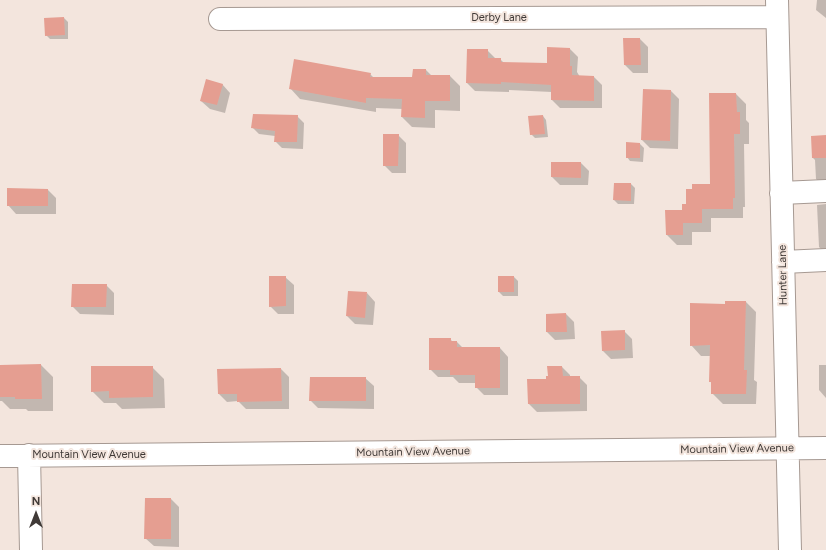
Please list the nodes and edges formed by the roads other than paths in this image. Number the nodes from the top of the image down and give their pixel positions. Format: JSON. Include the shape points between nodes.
{"nodes":[{"id":1,"x":777,"y":8,"type":"edge"},
{"id":2,"x":220,"y":19,"type":"dead end"},
{"id":3,"x":826,"y":191,"type":"edge"},
{"id":4,"x":782,"y":193,"type":"junction"},
{"id":5,"x":826,"y":260,"type":"edge"},
{"id":6,"x":783,"y":262,"type":"junction"},
{"id":7,"x":826,"y":448,"type":"edge"},
{"id":8,"x":788,"y":449,"type":"junction"},
{"id":9,"x":0,"y":456,"type":"edge"},
{"id":10,"x":29,"y":456,"type":"junction"},
{"id":11,"x":30,"y":550,"type":"edge"},
{"id":12,"x":790,"y":550,"type":"edge"}],
"edges":[{"from":1,"to":2,"type":"street","name":"Derby Lane"},
{"from":1,"to":4,"type":"street","name":"Hunter Lane"},
{"from":3,"to":4,"type":"street"},
{"from":4,"to":6,"type":"street","name":"Hunter Lane"},
{"from":5,"to":6,"type":"street"},
{"from":6,"to":8,"type":"street","name":"Hunter Lane"},
{"from":7,"to":8,"type":"street","name":"Mountain View Avenue"},
{"from":8,"to":10,"type":"street","name":"Mountain View Avenue"},
{"from":8,"to":12,"type":"street","name":"Hunter Lane"},
{"from":9,"to":10,"type":"street","name":"Mountain View Avenue"},
{"from":10,"to":11,"type":"street"}]}
